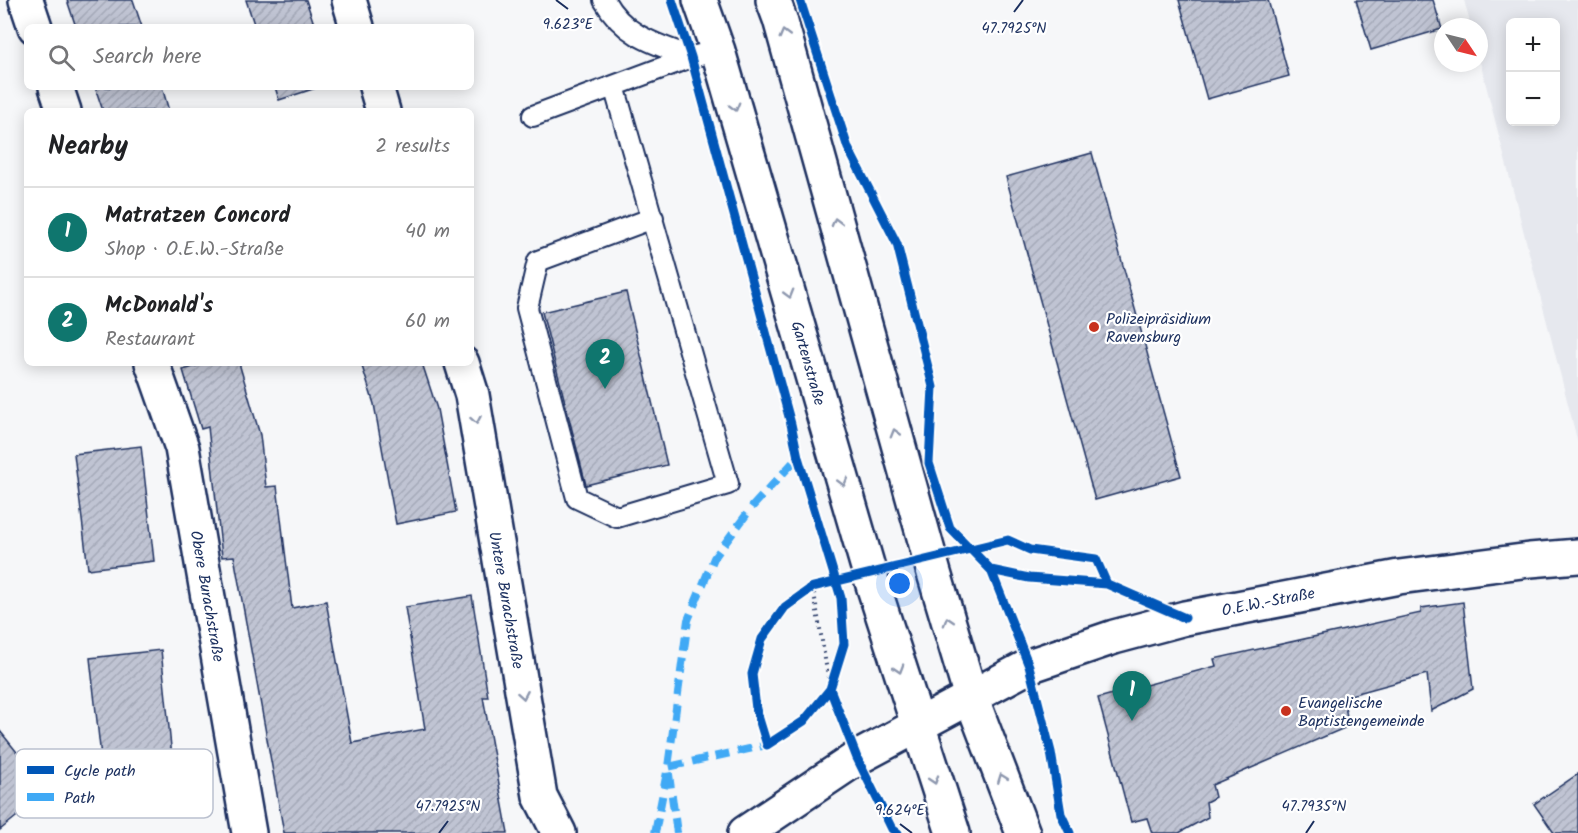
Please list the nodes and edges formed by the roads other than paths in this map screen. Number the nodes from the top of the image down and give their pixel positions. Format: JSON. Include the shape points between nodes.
{"nodes":[{"id":1,"x":26,"y":0,"type":"edge"},
{"id":2,"x":349,"y":0,"type":"edge"},
{"id":3,"x":604,"y":0,"type":"edge"},
{"id":4,"x":700,"y":0,"type":"edge"},
{"id":5,"x":773,"y":0,"type":"edge"},
{"id":6,"x":34,"y":24,"type":"edge"},
{"id":7,"x":356,"y":24,"type":"edge"},
{"id":8,"x":705,"y":54,"type":"junction"},
{"id":9,"x":614,"y":86,"type":"junction"},
{"id":10,"x":57,"y":90,"type":"edge"},
{"id":11,"x":377,"y":90,"type":"edge"},
{"id":12,"x":63,"y":108,"type":"edge"},
{"id":13,"x":382,"y":108,"type":"edge"},
{"id":14,"x":533,"y":116,"type":"dead end"},
{"id":15,"x":653,"y":218,"type":"junction"},
{"id":16,"x":153,"y":366,"type":"edge"},
{"id":17,"x":463,"y":366,"type":"edge"},
{"id":18,"x":1578,"y":556,"type":"edge"},
{"id":19,"x":971,"y":697,"type":"junction"},
{"id":20,"x":917,"y":726,"type":"junction"},
{"id":21,"x":249,"y":833,"type":"edge"},
{"id":22,"x":559,"y":833,"type":"edge"},
{"id":23,"x":745,"y":833,"type":"edge"},
{"id":24,"x":952,"y":833,"type":"edge"},
{"id":25,"x":1023,"y":833,"type":"edge"}],
"edges":[{"from":1,"to":6,"type":"street"},
{"from":2,"to":7,"type":"street"},
{"from":3,"to":8,"type":"lane","via":[[614,16],[646,41]]},
{"from":4,"to":8,"type":"street","name":"Gartenstraße"},
{"from":19,"to":5,"type":"street","one_way":true},
{"from":8,"to":9,"type":"lane"},
{"from":8,"to":20,"type":"street","name":"Gartenstraße","one_way":true},
{"from":9,"to":14,"type":"lane"},
{"from":9,"to":15,"type":"lane"},
{"from":10,"to":12,"type":"street"},
{"from":11,"to":13,"type":"street"},
{"from":15,"to":15,"type":"lane","via":[[728,484],[617,517],[577,498],[527,308],[538,261]]},
{"from":16,"to":21,"type":"street","name":"Obere Burachstraße","via":[[182,448]]},
{"from":17,"to":22,"type":"street","name":"Untere Burachstraße","one_way":true,"via":[[472,394],[540,796]]},
{"from":18,"to":19,"type":"street","name":"O.E.W.-Straße","via":[[1399,577],[1185,618],[1029,666]]},
{"from":19,"to":20,"type":"street"},
{"from":25,"to":19,"type":"street","one_way":true},
{"from":20,"to":23,"type":"street","via":[[857,758]]},
{"from":20,"to":24,"type":"street","name":"Gartenstraße","one_way":true}]}
